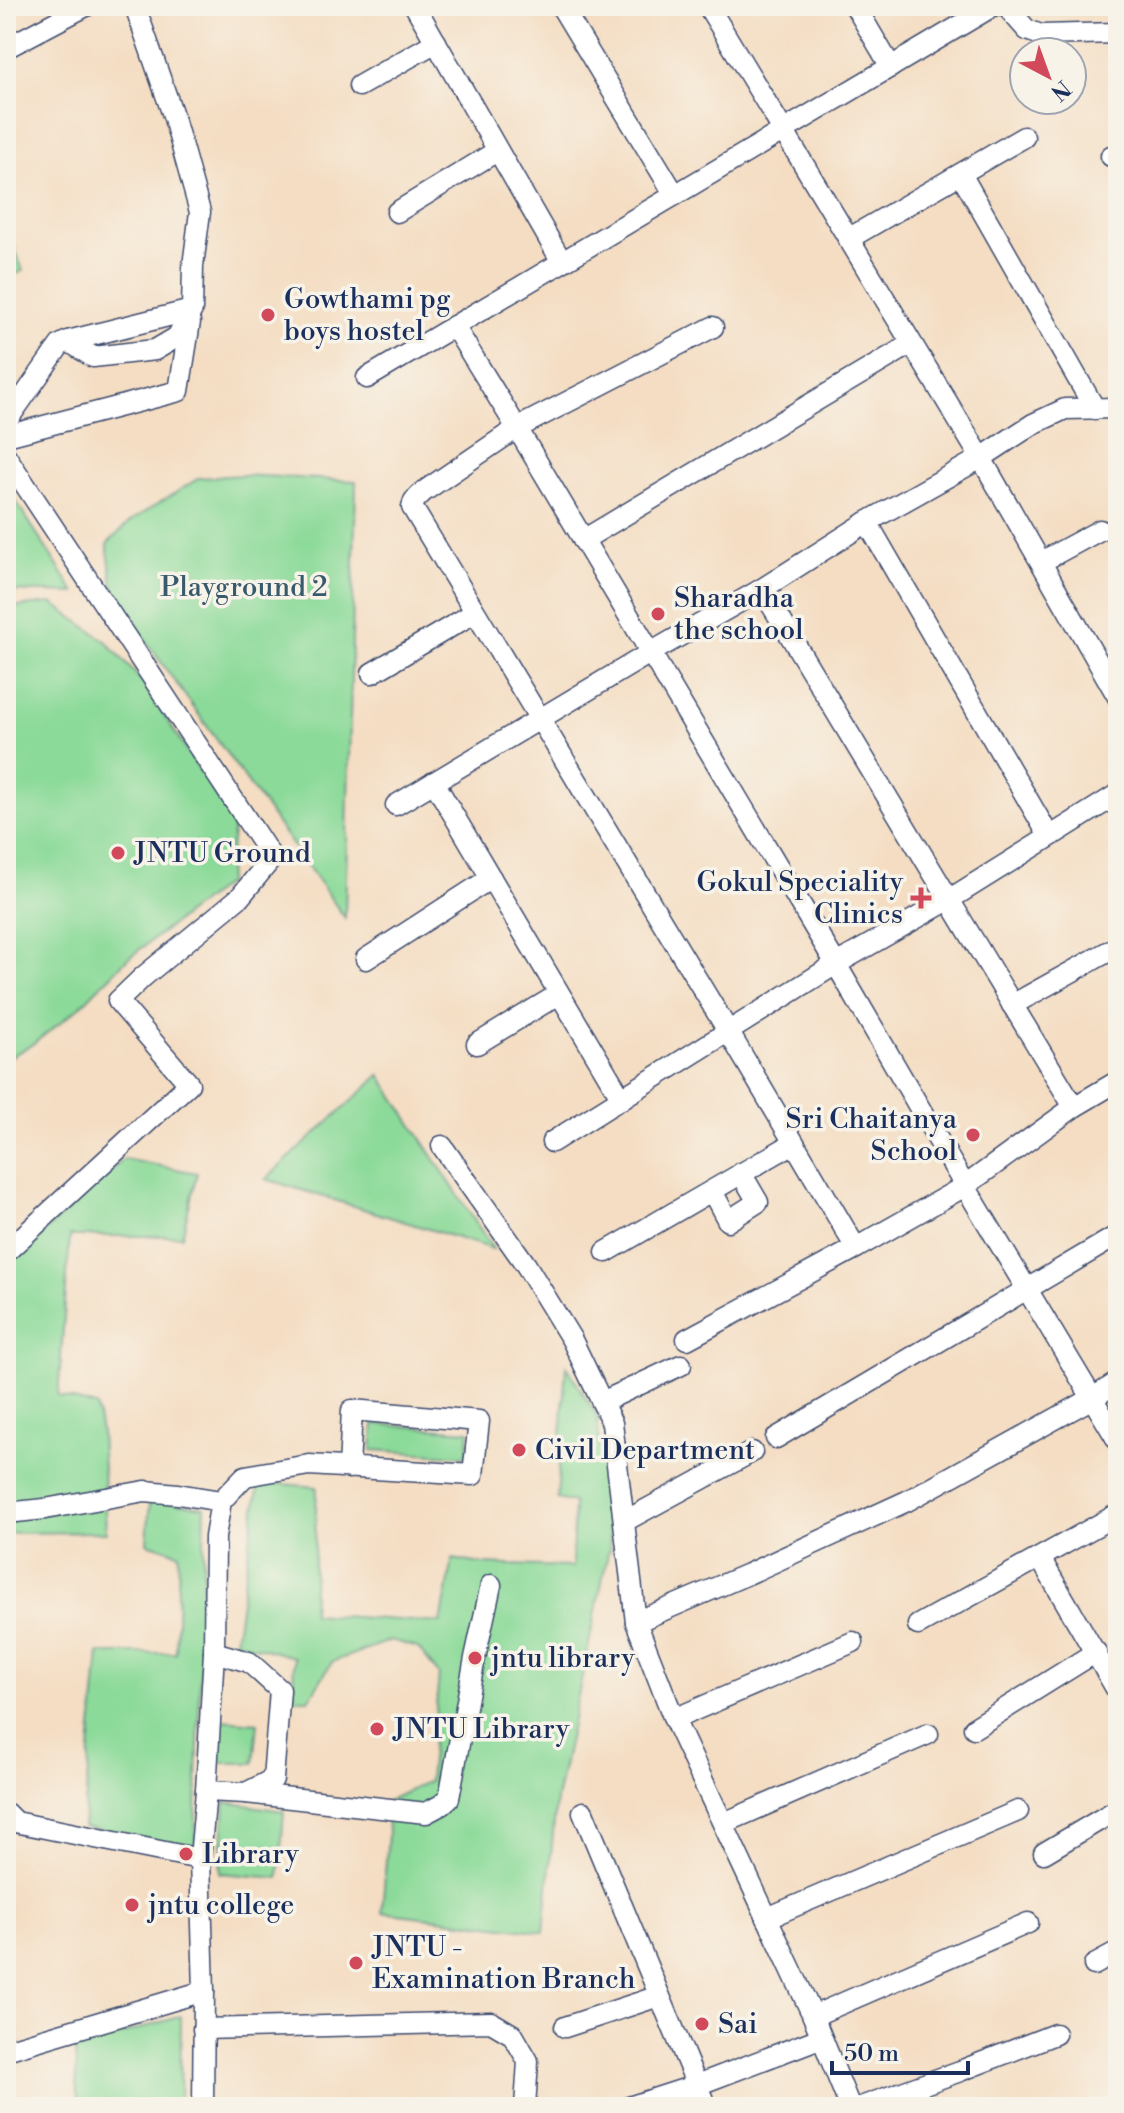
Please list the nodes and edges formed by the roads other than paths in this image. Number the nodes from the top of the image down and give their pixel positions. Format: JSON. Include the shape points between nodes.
{"nodes":[{"id":1,"x":86,"y":6,"type":"edge"},
{"id":2,"x":135,"y":6,"type":"edge"},
{"id":3,"x":415,"y":6,"type":"edge"},
{"id":4,"x":561,"y":6,"type":"edge"},
{"id":5,"x":708,"y":6,"type":"edge"},
{"id":6,"x":855,"y":6,"type":"edge"},
{"id":7,"x":993,"y":6,"type":"edge"},
{"id":8,"x":1006,"y":6,"type":"edge"},
{"id":9,"x":1118,"y":33,"type":"edge"},
{"id":10,"x":436,"y":42,"type":"junction"},
{"id":11,"x":6,"y":48,"type":"edge"},
{"id":12,"x":891,"y":67,"type":"junction"},
{"id":13,"x":359,"y":86,"type":"dead end"},
{"id":14,"x":783,"y":131,"type":"junction"},
{"id":15,"x":1024,"y":137,"type":"dead end"},
{"id":16,"x":497,"y":151,"type":"junction"},
{"id":17,"x":961,"y":174,"type":"junction"},
{"id":18,"x":675,"y":195,"type":"junction"},
{"id":19,"x":397,"y":212,"type":"dead end"},
{"id":20,"x":848,"y":239,"type":"junction"},
{"id":21,"x":562,"y":262,"type":"junction"},
{"id":22,"x":192,"y":310,"type":"junction"},
{"id":23,"x":454,"y":326,"type":"junction"},
{"id":24,"x":713,"y":327,"type":"dead end"},
{"id":25,"x":68,"y":341,"type":"junction"},
{"id":26,"x":911,"y":344,"type":"junction"},
{"id":27,"x":367,"y":378,"type":"dead end"},
{"id":28,"x":1118,"y":408,"type":"edge"},
{"id":29,"x":1095,"y":409,"type":"junction"},
{"id":30,"x":6,"y":422,"type":"edge"},
{"id":31,"x":517,"y":428,"type":"junction"},
{"id":32,"x":6,"y":436,"type":"edge"},
{"id":33,"x":6,"y":456,"type":"edge"},
{"id":34,"x":981,"y":458,"type":"junction"},
{"id":35,"x":867,"y":522,"type":"junction"},
{"id":36,"x":1100,"y":530,"type":"dead end"},
{"id":37,"x":583,"y":540,"type":"junction"},
{"id":38,"x":1041,"y":562,"type":"junction"},
{"id":39,"x":762,"y":589,"type":"junction"},
{"id":40,"x":474,"y":613,"type":"junction"},
{"id":41,"x":650,"y":653,"type":"junction"},
{"id":42,"x":1110,"y":665,"type":"edge"},
{"id":43,"x":372,"y":673,"type":"dead end"},
{"id":44,"x":1118,"y":697,"type":"edge"},
{"id":45,"x":539,"y":720,"type":"junction"},
{"id":46,"x":434,"y":782,"type":"junction"},
{"id":47,"x":1118,"y":794,"type":"edge"},
{"id":48,"x":396,"y":805,"type":"dead end"},
{"id":49,"x":1049,"y":836,"type":"junction"},
{"id":50,"x":491,"y":878,"type":"junction"},
{"id":51,"x":950,"y":899,"type":"junction"},
{"id":52,"x":1118,"y":946,"type":"edge"},
{"id":53,"x":366,"y":959,"type":"dead end"},
{"id":54,"x":836,"y":964,"type":"junction"},
{"id":55,"x":559,"y":994,"type":"junction"},
{"id":56,"x":1012,"y":1005,"type":"junction"},
{"id":57,"x":728,"y":1031,"type":"junction"},
{"id":58,"x":477,"y":1044,"type":"dead end"},
{"id":59,"x":1118,"y":1081,"type":"edge"},
{"id":60,"x":622,"y":1099,"type":"junction"},
{"id":61,"x":1074,"y":1107,"type":"junction"},
{"id":62,"x":552,"y":1142,"type":"dead end"},
{"id":63,"x":794,"y":1143,"type":"junction"},
{"id":64,"x":442,"y":1146,"type":"dead end"},
{"id":65,"x":741,"y":1173,"type":"junction"},
{"id":66,"x":965,"y":1186,"type":"junction"},
{"id":67,"x":712,"y":1191,"type":"junction"},
{"id":68,"x":1118,"y":1235,"type":"edge"},
{"id":69,"x":856,"y":1248,"type":"junction"},
{"id":70,"x":6,"y":1252,"type":"edge"},
{"id":71,"x":606,"y":1252,"type":"dead end"},
{"id":72,"x":1026,"y":1290,"type":"junction"},
{"id":73,"x":687,"y":1339,"type":"dead end"},
{"id":74,"x":681,"y":1365,"type":"dead end"},
{"id":75,"x":1118,"y":1382,"type":"edge"},
{"id":76,"x":1091,"y":1399,"type":"junction"},
{"id":77,"x":602,"y":1402,"type":"junction"},
{"id":78,"x":776,"y":1438,"type":"dead end"},
{"id":79,"x":1118,"y":1441,"type":"edge"},
{"id":80,"x":752,"y":1452,"type":"dead end"},
{"id":81,"x":349,"y":1468,"type":"junction"},
{"id":82,"x":221,"y":1501,"type":"junction"},
{"id":83,"x":6,"y":1513,"type":"edge"},
{"id":84,"x":1118,"y":1514,"type":"edge"},
{"id":85,"x":625,"y":1521,"type":"junction"},
{"id":86,"x":1040,"y":1558,"type":"junction"},
{"id":87,"x":491,"y":1585,"type":"dead end"},
{"id":88,"x":636,"y":1622,"type":"junction"},
{"id":89,"x":918,"y":1625,"type":"dead end"},
{"id":90,"x":853,"y":1642,"type":"dead end"},
{"id":91,"x":214,"y":1652,"type":"junction"},
{"id":92,"x":1096,"y":1652,"type":"junction"},
{"id":93,"x":1118,"y":1692,"type":"edge"},
{"id":94,"x":674,"y":1719,"type":"junction"},
{"id":95,"x":974,"y":1728,"type":"dead end"},
{"id":96,"x":928,"y":1734,"type":"dead end"},
{"id":97,"x":206,"y":1791,"type":"junction"},
{"id":98,"x":246,"y":1793,"type":"junction"},
{"id":99,"x":1118,"y":1809,"type":"edge"},
{"id":100,"x":1018,"y":1811,"type":"dead end"},
{"id":101,"x":583,"y":1812,"type":"dead end"},
{"id":102,"x":6,"y":1813,"type":"edge"},
{"id":103,"x":724,"y":1823,"type":"junction"},
{"id":104,"x":1044,"y":1853,"type":"dead end"},
{"id":105,"x":200,"y":1859,"type":"junction"},
{"id":106,"x":767,"y":1918,"type":"junction"},
{"id":107,"x":1028,"y":1923,"type":"dead end"},
{"id":108,"x":1118,"y":1952,"type":"edge"},
{"id":109,"x":1094,"y":1965,"type":"dead end"},
{"id":110,"x":204,"y":1991,"type":"junction"},
{"id":111,"x":659,"y":1996,"type":"junction"},
{"id":112,"x":813,"y":2016,"type":"junction"},
{"id":113,"x":565,"y":2027,"type":"dead end"},
{"id":114,"x":203,"y":2029,"type":"junction"},
{"id":115,"x":1055,"y":2034,"type":"dead end"},
{"id":116,"x":820,"y":2038,"type":"junction"},
{"id":117,"x":6,"y":2050,"type":"edge"},
{"id":118,"x":697,"y":2085,"type":"junction"},
{"id":119,"x":203,"y":2107,"type":"edge"},
{"id":120,"x":525,"y":2107,"type":"edge"},
{"id":121,"x":629,"y":2107,"type":"edge"},
{"id":122,"x":706,"y":2107,"type":"edge"},
{"id":123,"x":850,"y":2107,"type":"edge"},
{"id":124,"x":861,"y":2107,"type":"edge"}],
"edges":[{"from":1,"to":11,"type":"street"},
{"from":2,"to":22,"type":"street","via":[[200,212]]},
{"from":3,"to":10,"type":"street"},
{"from":4,"to":18,"type":"street"},
{"from":5,"to":14,"type":"street"},
{"from":6,"to":12,"type":"street"},
{"from":7,"to":12,"type":"street"},
{"from":8,"to":9,"type":"street","via":[[1027,30],[1041,35]]},
{"from":10,"to":13,"type":"street"},
{"from":10,"to":16,"type":"street"},
{"from":12,"to":14,"type":"street"},
{"from":14,"to":18,"type":"street"},
{"from":14,"to":20,"type":"street"},
{"from":15,"to":17,"type":"street"},
{"from":16,"to":19,"type":"street"},
{"from":16,"to":21,"type":"street"},
{"from":17,"to":20,"type":"street"},
{"from":17,"to":29,"type":"street"},
{"from":18,"to":21,"type":"street"},
{"from":20,"to":26,"type":"street"},
{"from":21,"to":23,"type":"street"},
{"from":22,"to":25,"type":"street"},
{"from":22,"to":25,"type":"street","via":[[177,337],[155,350],[93,357]]},
{"from":22,"to":32,"type":"street","via":[[179,391]]},
{"from":23,"to":27,"type":"street"},
{"from":23,"to":31,"type":"street"},
{"from":24,"to":31,"type":"street"},
{"from":25,"to":30,"type":"street"},
{"from":26,"to":34,"type":"street"},
{"from":26,"to":37,"type":"street"},
{"from":28,"to":29,"type":"street"},
{"from":29,"to":34,"type":"street","via":[[1065,409]]},
{"from":31,"to":37,"type":"street"},
{"from":31,"to":40,"type":"street","via":[[423,492],[412,507]]},
{"from":33,"to":70,"type":"street","via":[[272,858],[240,897],[118,1001],[189,1084]]},
{"from":34,"to":35,"type":"street"},
{"from":34,"to":38,"type":"street"},
{"from":35,"to":39,"type":"street"},
{"from":35,"to":49,"type":"street"},
{"from":36,"to":38,"type":"street"},
{"from":37,"to":41,"type":"street"},
{"from":38,"to":42,"type":"street"},
{"from":39,"to":41,"type":"street"},
{"from":39,"to":51,"type":"street"},
{"from":40,"to":43,"type":"street"},
{"from":40,"to":45,"type":"street"},
{"from":41,"to":45,"type":"street"},
{"from":41,"to":54,"type":"street"},
{"from":42,"to":44,"type":"street"},
{"from":45,"to":46,"type":"street"},
{"from":45,"to":57,"type":"street"},
{"from":46,"to":48,"type":"street"},
{"from":46,"to":50,"type":"street"},
{"from":47,"to":49,"type":"street"},
{"from":49,"to":51,"type":"street"},
{"from":50,"to":53,"type":"street"},
{"from":50,"to":55,"type":"street"},
{"from":51,"to":54,"type":"street"},
{"from":51,"to":56,"type":"street"},
{"from":52,"to":56,"type":"street"},
{"from":54,"to":57,"type":"street"},
{"from":54,"to":66,"type":"street"},
{"from":55,"to":58,"type":"street"},
{"from":55,"to":60,"type":"street"},
{"from":56,"to":61,"type":"street"},
{"from":57,"to":60,"type":"street"},
{"from":57,"to":63,"type":"street"},
{"from":59,"to":61,"type":"street"},
{"from":60,"to":62,"type":"street"},
{"from":61,"to":66,"type":"street"},
{"from":63,"to":65,"type":"street"},
{"from":63,"to":69,"type":"street"},
{"from":64,"to":77,"type":"street","via":[[526,1265]]},
{"from":65,"to":67,"type":"street"},
{"from":65,"to":67,"type":"street","via":[[758,1202],[728,1221]]},
{"from":66,"to":69,"type":"street"},
{"from":66,"to":72,"type":"street"},
{"from":67,"to":71,"type":"street"},
{"from":68,"to":72,"type":"street"},
{"from":69,"to":73,"type":"street"},
{"from":72,"to":76,"type":"street"},
{"from":72,"to":78,"type":"street"},
{"from":74,"to":77,"type":"street"},
{"from":75,"to":76,"type":"street"},
{"from":76,"to":79,"type":"street"},
{"from":76,"to":88,"type":"street","via":[[907,1501]]},
{"from":77,"to":85,"type":"street","via":[[612,1423]]},
{"from":80,"to":85,"type":"street"},
{"from":81,"to":81,"type":"street","via":[[352,1410],[479,1421],[473,1475]]},
{"from":81,"to":82,"type":"street","via":[[309,1465],[245,1476]]},
{"from":82,"to":83,"type":"street","via":[[145,1491]]},
{"from":82,"to":91,"type":"street","via":[[215,1537]]},
{"from":84,"to":86,"type":"street"},
{"from":85,"to":88,"type":"street"},
{"from":86,"to":89,"type":"street"},
{"from":86,"to":92,"type":"street"},
{"from":87,"to":98,"type":"street","via":[[449,1798],[441,1805],[426,1813]]},
{"from":88,"to":94,"type":"street"},
{"from":90,"to":94,"type":"street"},
{"from":91,"to":97,"type":"street"},
{"from":91,"to":98,"type":"street","via":[[249,1662],[280,1690],[273,1779]]},
{"from":92,"to":93,"type":"street"},
{"from":92,"to":95,"type":"street"},
{"from":94,"to":103,"type":"street"},
{"from":96,"to":103,"type":"street"},
{"from":97,"to":98,"type":"street"},
{"from":97,"to":105,"type":"street"},
{"from":99,"to":104,"type":"street"},
{"from":100,"to":106,"type":"street"},
{"from":101,"to":111,"type":"street"},
{"from":102,"to":105,"type":"street","via":[[15,1822]]},
{"from":103,"to":106,"type":"street"},
{"from":105,"to":110,"type":"street"},
{"from":106,"to":112,"type":"street"},
{"from":107,"to":112,"type":"street"},
{"from":108,"to":109,"type":"street"},
{"from":110,"to":114,"type":"street"},
{"from":110,"to":117,"type":"street"},
{"from":111,"to":113,"type":"street"},
{"from":111,"to":118,"type":"street"},
{"from":112,"to":116,"type":"street"},
{"from":114,"to":119,"type":"street"},
{"from":114,"to":120,"type":"street","via":[[491,2022],[513,2035],[528,2061]]},
{"from":115,"to":124,"type":"street"},
{"from":116,"to":118,"type":"street"},
{"from":116,"to":123,"type":"street"},
{"from":118,"to":121,"type":"street"},
{"from":118,"to":122,"type":"street"}]}
